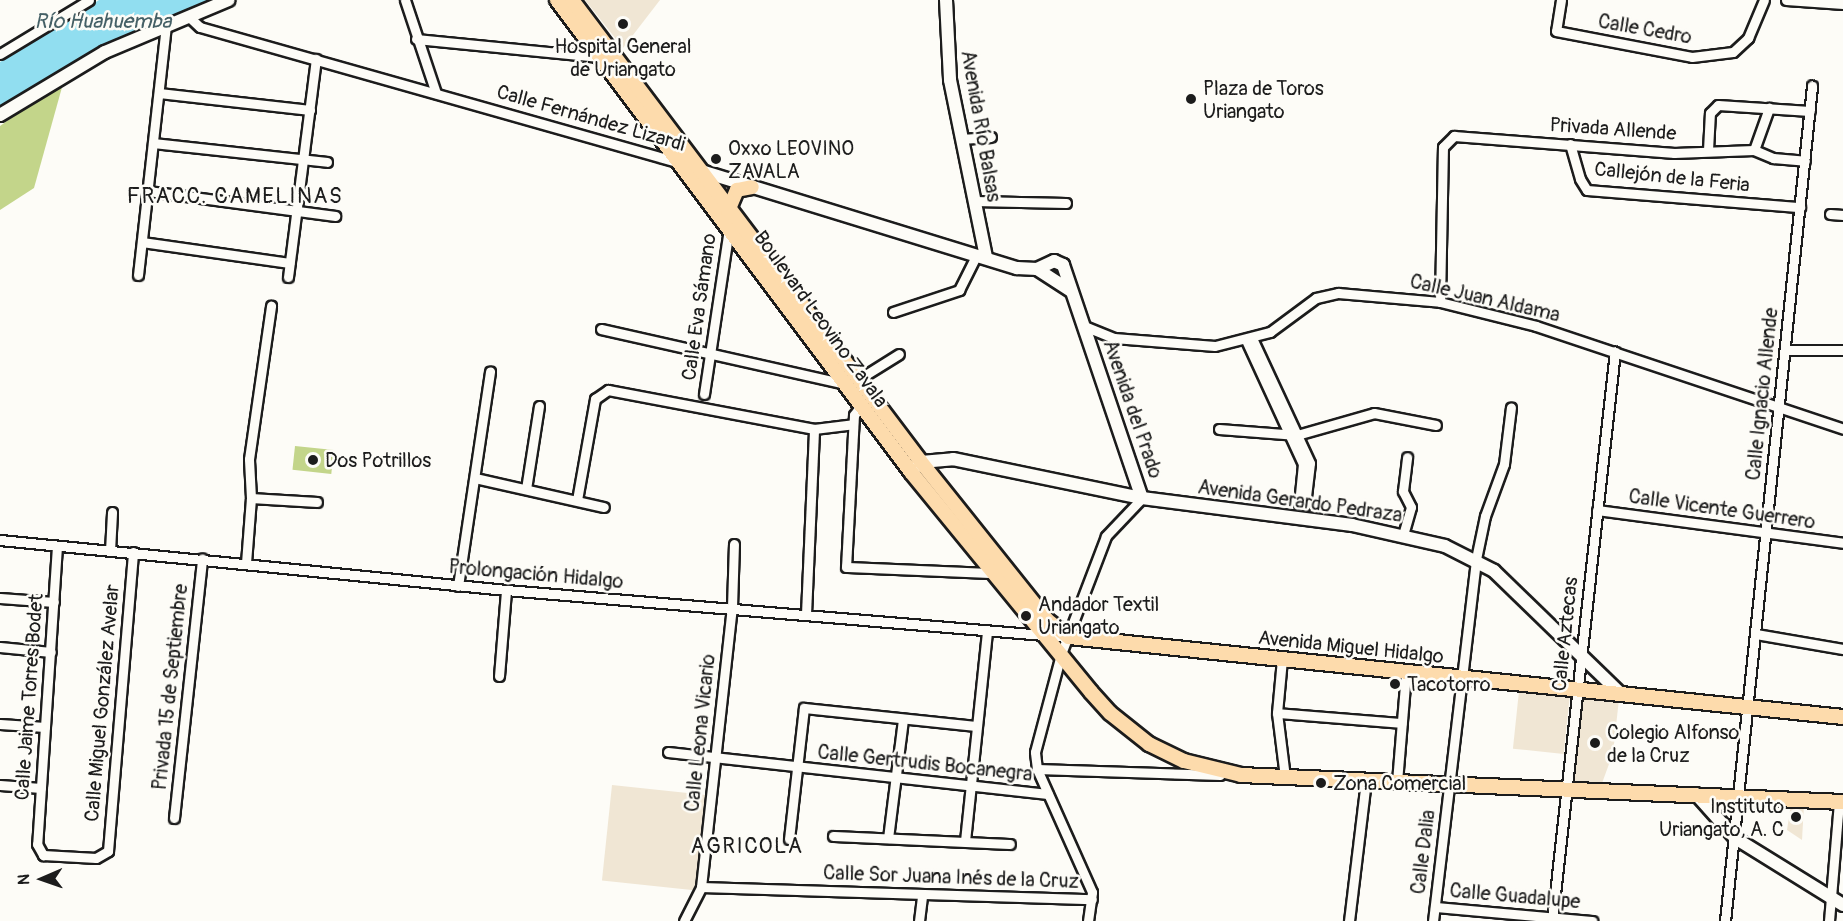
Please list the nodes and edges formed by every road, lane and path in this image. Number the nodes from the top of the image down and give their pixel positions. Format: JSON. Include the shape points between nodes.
{"nodes":[{"id":1,"x":90,"y":0,"type":"edge"},
{"id":2,"x":229,"y":0,"type":"edge"},
{"id":3,"x":405,"y":0,"type":"edge"},
{"id":4,"x":557,"y":0,"type":"edge"},
{"id":5,"x":946,"y":0,"type":"edge"},
{"id":6,"x":1561,"y":0,"type":"edge"},
{"id":7,"x":1764,"y":0,"type":"edge"},
{"id":8,"x":1786,"y":0,"type":"edge"},
{"id":9,"x":575,"y":4,"type":"edge"},
{"id":10,"x":1843,"y":4,"type":"edge"},
{"id":11,"x":188,"y":15,"type":"junction"},
{"id":12,"x":166,"y":26,"type":"junction"},
{"id":13,"x":417,"y":39,"type":"junction"},
{"id":14,"x":0,"y":54,"type":"edge"},
{"id":15,"x":600,"y":57,"type":"junction"},
{"id":16,"x":316,"y":59,"type":"junction"},
{"id":17,"x":1812,"y":86,"type":"dead end"},
{"id":18,"x":159,"y":93,"type":"junction"},
{"id":19,"x":436,"y":93,"type":"junction"},
{"id":20,"x":1769,"y":108,"type":"junction"},
{"id":21,"x":310,"y":110,"type":"junction"},
{"id":22,"x":1810,"y":111,"type":"junction"},
{"id":23,"x":0,"y":115,"type":"edge"},
{"id":24,"x":991,"y":137,"type":"dead end"},
{"id":25,"x":961,"y":140,"type":"junction"},
{"id":26,"x":153,"y":143,"type":"junction"},
{"id":27,"x":1570,"y":144,"type":"junction"},
{"id":28,"x":1708,"y":150,"type":"junction"},
{"id":29,"x":1754,"y":150,"type":"junction"},
{"id":30,"x":302,"y":160,"type":"junction"},
{"id":31,"x":1804,"y":161,"type":"junction"},
{"id":32,"x":327,"y":162,"type":"dead end"},
{"id":33,"x":682,"y":164,"type":"junction"},
{"id":34,"x":704,"y":172,"type":"junction"},
{"id":35,"x":752,"y":187,"type":"junction"},
{"id":36,"x":148,"y":191,"type":"junction"},
{"id":37,"x":974,"y":201,"type":"junction"},
{"id":38,"x":1066,"y":203,"type":"dead end"},
{"id":39,"x":1800,"y":207,"type":"junction"},
{"id":40,"x":296,"y":212,"type":"junction"},
{"id":41,"x":1830,"y":214,"type":"dead end"},
{"id":42,"x":1843,"y":215,"type":"edge"},
{"id":43,"x":335,"y":216,"type":"dead end"},
{"id":44,"x":727,"y":216,"type":"junction"},
{"id":45,"x":142,"y":242,"type":"junction"},
{"id":46,"x":981,"y":255,"type":"junction"},
{"id":47,"x":290,"y":263,"type":"junction"},
{"id":48,"x":1037,"y":269,"type":"junction"},
{"id":49,"x":138,"y":275,"type":"dead end"},
{"id":50,"x":288,"y":277,"type":"dead end"},
{"id":51,"x":1071,"y":291,"type":"junction"},
{"id":52,"x":1440,"y":302,"type":"junction"},
{"id":53,"x":272,"y":306,"type":"dead end"},
{"id":54,"x":893,"y":312,"type":"dead end"},
{"id":55,"x":1084,"y":327,"type":"junction"},
{"id":56,"x":601,"y":329,"type":"dead end"},
{"id":57,"x":1249,"y":339,"type":"junction"},
{"id":58,"x":1785,"y":350,"type":"junction"},
{"id":59,"x":1843,"y":350,"type":"edge"},
{"id":60,"x":1615,"y":351,"type":"junction"},
{"id":61,"x":899,"y":354,"type":"dead end"},
{"id":62,"x":710,"y":355,"type":"junction"},
{"id":63,"x":490,"y":370,"type":"dead end"},
{"id":64,"x":859,"y":379,"type":"junction"},
{"id":65,"x":845,"y":384,"type":"junction"},
{"id":66,"x":704,"y":394,"type":"dead end"},
{"id":67,"x":539,"y":406,"type":"dead end"},
{"id":68,"x":1779,"y":406,"type":"junction"},
{"id":69,"x":860,"y":407,"type":"junction"},
{"id":70,"x":1511,"y":407,"type":"dead end"},
{"id":71,"x":854,"y":424,"type":"junction"},
{"id":72,"x":1436,"y":425,"type":"dead end"},
{"id":73,"x":814,"y":429,"type":"junction"},
{"id":74,"x":1219,"y":429,"type":"dead end"},
{"id":75,"x":1843,"y":429,"type":"edge"},
{"id":76,"x":1293,"y":434,"type":"junction"},
{"id":77,"x":1407,"y":457,"type":"dead end"},
{"id":78,"x":921,"y":462,"type":"junction"},
{"id":79,"x":911,"y":472,"type":"junction"},
{"id":80,"x":475,"y":478,"type":"junction"},
{"id":81,"x":526,"y":489,"type":"junction"},
{"id":82,"x":251,"y":498,"type":"junction"},
{"id":83,"x":1142,"y":498,"type":"junction"},
{"id":84,"x":578,"y":500,"type":"junction"},
{"id":85,"x":316,"y":502,"type":"dead end"},
{"id":86,"x":604,"y":507,"type":"dead end"},
{"id":87,"x":1597,"y":510,"type":"junction"},
{"id":88,"x":112,"y":512,"type":"dead end"},
{"id":89,"x":1766,"y":533,"type":"junction"},
{"id":90,"x":1403,"y":536,"type":"junction"},
{"id":91,"x":0,"y":540,"type":"edge"},
{"id":92,"x":1843,"y":543,"type":"edge"},
{"id":93,"x":734,"y":544,"type":"dead end"},
{"id":94,"x":57,"y":546,"type":"junction"},
{"id":95,"x":110,"y":550,"type":"junction"},
{"id":96,"x":133,"y":552,"type":"junction"},
{"id":97,"x":987,"y":556,"type":"junction"},
{"id":98,"x":202,"y":559,"type":"junction"},
{"id":99,"x":1476,"y":559,"type":"junction"},
{"id":100,"x":246,"y":563,"type":"junction"},
{"id":101,"x":991,"y":573,"type":"junction"},
{"id":102,"x":458,"y":586,"type":"junction"},
{"id":103,"x":507,"y":590,"type":"junction"},
{"id":104,"x":0,"y":598,"type":"edge"},
{"id":105,"x":54,"y":602,"type":"junction"},
{"id":106,"x":732,"y":607,"type":"junction"},
{"id":107,"x":806,"y":615,"type":"junction"},
{"id":108,"x":987,"y":632,"type":"junction"},
{"id":109,"x":1040,"y":634,"type":"junction"},
{"id":110,"x":1756,"y":634,"type":"junction"},
{"id":111,"x":1069,"y":637,"type":"junction"},
{"id":112,"x":0,"y":647,"type":"edge"},
{"id":113,"x":1843,"y":649,"type":"edge"},
{"id":114,"x":1581,"y":651,"type":"junction"},
{"id":115,"x":51,"y":652,"type":"junction"},
{"id":116,"x":1061,"y":654,"type":"junction"},
{"id":117,"x":1282,"y":659,"type":"junction"},
{"id":118,"x":1406,"y":672,"type":"junction"},
{"id":119,"x":500,"y":676,"type":"dead end"},
{"id":120,"x":1460,"y":679,"type":"junction"},
{"id":121,"x":1576,"y":690,"type":"junction"},
{"id":122,"x":1621,"y":694,"type":"junction"},
{"id":123,"x":1748,"y":707,"type":"junction"},
{"id":124,"x":1277,"y":713,"type":"junction"},
{"id":125,"x":1843,"y":717,"type":"edge"},
{"id":126,"x":903,"y":719,"type":"junction"},
{"id":127,"x":1402,"y":723,"type":"junction"},
{"id":128,"x":0,"y":724,"type":"edge"},
{"id":129,"x":976,"y":726,"type":"junction"},
{"id":130,"x":45,"y":727,"type":"junction"},
{"id":131,"x":668,"y":752,"type":"dead end"},
{"id":132,"x":716,"y":755,"type":"junction"},
{"id":133,"x":798,"y":768,"type":"junction"},
{"id":134,"x":1037,"y":769,"type":"junction"},
{"id":135,"x":1241,"y":775,"type":"junction"},
{"id":136,"x":1285,"y":777,"type":"junction"},
{"id":137,"x":896,"y":778,"type":"junction"},
{"id":138,"x":1366,"y":781,"type":"junction"},
{"id":139,"x":1397,"y":782,"type":"junction"},
{"id":140,"x":1449,"y":784,"type":"junction"},
{"id":141,"x":0,"y":785,"type":"edge"},
{"id":142,"x":41,"y":788,"type":"junction"},
{"id":143,"x":970,"y":788,"type":"junction"},
{"id":144,"x":1566,"y":790,"type":"junction"},
{"id":145,"x":1048,"y":794,"type":"junction"},
{"id":146,"x":1696,"y":794,"type":"junction"},
{"id":147,"x":1739,"y":797,"type":"junction"},
{"id":148,"x":1842,"y":799,"type":"edge"},
{"id":149,"x":174,"y":818,"type":"dead end"},
{"id":150,"x":833,"y":836,"type":"dead end"},
{"id":151,"x":888,"y":838,"type":"junction"},
{"id":152,"x":1735,"y":838,"type":"junction"},
{"id":153,"x":789,"y":839,"type":"dead end"},
{"id":154,"x":965,"y":841,"type":"junction"},
{"id":155,"x":1010,"y":844,"type":"dead end"},
{"id":156,"x":38,"y":850,"type":"joint"},
{"id":157,"x":701,"y":887,"type":"junction"},
{"id":158,"x":922,"y":895,"type":"junction"},
{"id":159,"x":1831,"y":898,"type":"junction"},
{"id":160,"x":1092,"y":899,"type":"junction"},
{"id":161,"x":1843,"y":905,"type":"edge"},
{"id":162,"x":1435,"y":907,"type":"junction"},
{"id":163,"x":1552,"y":920,"type":"edge"},
{"id":164,"x":684,"y":921,"type":"edge"},
{"id":165,"x":919,"y":921,"type":"edge"},
{"id":166,"x":1088,"y":921,"type":"edge"},
{"id":167,"x":1348,"y":921,"type":"edge"},
{"id":168,"x":1433,"y":921,"type":"edge"},
{"id":169,"x":1592,"y":921,"type":"edge"},
{"id":170,"x":1725,"y":921,"type":"edge"},
{"id":171,"x":1829,"y":921,"type":"edge"}],
"edges":[{"from":1,"to":14,"type":"street"},
{"from":2,"to":11,"type":"street"},
{"from":3,"to":13,"type":"street"},
{"from":4,"to":9,"type":"main road","name":"Boulevard Leovino Zavala"},
{"from":5,"to":25,"type":"street","name":"Avenida Río Balsas","via":[[950,80]]},
{"from":6,"to":7,"type":"street","name":"Calle Cedro","via":[[1556,32],[1692,57],[1733,52],[1748,38]]},
{"from":8,"to":10,"type":"street"},
{"from":9,"to":15,"type":"main road","name":"Boulevard Leovino Zavala"},
{"from":9,"to":34,"type":"main road","name":"Boulevard Leovino Zavala"},
{"from":11,"to":12,"type":"street"},
{"from":11,"to":16,"type":"street","name":"Calle Fernández Lizardi","via":[[200,27]]},
{"from":12,"to":18,"type":"street"},
{"from":12,"to":23,"type":"street","via":[[66,72]]},
{"from":13,"to":15,"type":"street"},
{"from":13,"to":19,"type":"street"},
{"from":15,"to":33,"type":"main road","name":"Boulevard Leovino Zavala"},
{"from":16,"to":19,"type":"street","name":"Calle Fernández Lizardi"},
{"from":16,"to":21,"type":"street"},
{"from":17,"to":22,"type":"street","name":"Calle Ignacio Allende"},
{"from":18,"to":21,"type":"street"},
{"from":18,"to":26,"type":"street"},
{"from":19,"to":33,"type":"street","name":"Calle Fernández Lizardi"},
{"from":20,"to":22,"type":"street"},
{"from":20,"to":28,"type":"street","via":[[1718,105],[1710,113]]},
{"from":20,"to":29,"type":"street"},
{"from":21,"to":30,"type":"street"},
{"from":22,"to":31,"type":"street","name":"Calle Ignacio Allende"},
{"from":24,"to":25,"type":"street"},
{"from":25,"to":37,"type":"street","name":"Avenida Río Balsas"},
{"from":26,"to":30,"type":"street"},
{"from":26,"to":36,"type":"street"},
{"from":27,"to":28,"type":"street","name":"Privada Allende","via":[[1674,153]]},
{"from":27,"to":39,"type":"street","name":"Callejón de la Feria","via":[[1587,190]]},
{"from":27,"to":52,"type":"street","name":"Privada Allende","via":[[1454,136],[1443,147]]},
{"from":28,"to":29,"type":"street","name":"Privada Allende"},
{"from":29,"to":31,"type":"street","name":"Privada Allende","via":[[1773,158]]},
{"from":30,"to":32,"type":"street"},
{"from":30,"to":40,"type":"street"},
{"from":31,"to":39,"type":"street","name":"Calle Ignacio Allende"},
{"from":33,"to":34,"type":"street","name":"Calle Fernández Lizardi"},
{"from":33,"to":44,"type":"main road","name":"Boulevard Leovino Zavala"},
{"from":34,"to":35,"type":"street","name":"Calle Fernández Lizardi"},
{"from":34,"to":44,"type":"main road","name":"Boulevard Leovino Zavala"},
{"from":35,"to":44,"type":"main road","via":[[737,190]]},
{"from":35,"to":46,"type":"street","name":"Calle Fernández Lizardi"},
{"from":36,"to":40,"type":"street"},
{"from":36,"to":45,"type":"street"},
{"from":37,"to":38,"type":"street"},
{"from":37,"to":46,"type":"street","name":"Avenida Río Balsas"},
{"from":39,"to":58,"type":"street","name":"Calle Ignacio Allende"},
{"from":40,"to":43,"type":"street"},
{"from":40,"to":47,"type":"street"},
{"from":41,"to":42,"type":"street"},
{"from":44,"to":62,"type":"street","name":"Calle Eva Sámano"},
{"from":44,"to":64,"type":"main road","name":"Boulevard Leovino Zavala"},
{"from":44,"to":65,"type":"main road","name":"Boulevard Leovino Zavala"},
{"from":45,"to":47,"type":"street"},
{"from":45,"to":49,"type":"street"},
{"from":46,"to":48,"type":"street","name":"Calle Fernández Lizardi","via":[[1017,268]]},
{"from":46,"to":54,"type":"street","via":[[960,290]]},
{"from":47,"to":50,"type":"street"},
{"from":48,"to":51,"type":"street"},
{"from":48,"to":51,"type":"street","name":"Avenida del Prado","via":[[1054,261],[1063,265]]},
{"from":51,"to":55,"type":"street","name":"Avenida del Prado"},
{"from":52,"to":57,"type":"street","name":"Calle Juan Aldama","via":[[1338,293],[1316,298],[1270,332]]},
{"from":52,"to":60,"type":"street","name":"Calle Juan Aldama"},
{"from":53,"to":82,"type":"street","via":[[249,459]]},
{"from":55,"to":57,"type":"street","name":"Calle Juan Aldama","via":[[1114,338],[1215,346]]},
{"from":55,"to":83,"type":"street","name":"Avenida del Prado"},
{"from":56,"to":62,"type":"street"},
{"from":57,"to":76,"type":"street"},
{"from":58,"to":59,"type":"street"},
{"from":58,"to":68,"type":"street","name":"Calle Ignacio Allende"},
{"from":60,"to":68,"type":"street","name":"Calle Juan Aldama"},
{"from":60,"to":87,"type":"street","name":"Calle Aztecas"},
{"from":61,"to":64,"type":"street"},
{"from":62,"to":65,"type":"street"},
{"from":62,"to":66,"type":"street","name":"Calle Eva Sámano"},
{"from":63,"to":80,"type":"street"},
{"from":64,"to":78,"type":"main road","name":"Boulevard Leovino Zavala"},
{"from":65,"to":69,"type":"main road","name":"Boulevard Leovino Zavala"},
{"from":67,"to":81,"type":"street"},
{"from":68,"to":75,"type":"street","name":"Calle Juan Aldama"},
{"from":68,"to":89,"type":"street","name":"Calle Ignacio Allende"},
{"from":69,"to":71,"type":"street"},
{"from":69,"to":79,"type":"main road","name":"Boulevard Leovino Zavala"},
{"from":70,"to":99,"type":"street","name":"Calle Dalia","via":[[1504,464],[1485,516]]},
{"from":71,"to":73,"type":"street"},
{"from":71,"to":101,"type":"street","via":[[846,567]]},
{"from":72,"to":76,"type":"street","via":[[1374,413]]},
{"from":73,"to":84,"type":"street","via":[[608,390],[595,399]]},
{"from":73,"to":107,"type":"street"},
{"from":74,"to":76,"type":"street"},
{"from":76,"to":76,"type":"street","via":[[1303,464],[1299,504],[1305,505],[1310,463]]},
{"from":77,"to":90,"type":"street","via":[[1403,491],[1411,507]]},
{"from":78,"to":79,"type":"street"},
{"from":78,"to":83,"type":"street","name":"Avenida Gerardo Pedraza","via":[[953,459]]},
{"from":78,"to":97,"type":"main road","name":"Boulevard Leovino Zavala"},
{"from":79,"to":97,"type":"main road","name":"Boulevard Leovino Zavala"},
{"from":80,"to":81,"type":"street"},
{"from":80,"to":102,"type":"street"},
{"from":81,"to":84,"type":"street"},
{"from":82,"to":85,"type":"street"},
{"from":82,"to":100,"type":"street"},
{"from":83,"to":90,"type":"street","name":"Avenida Gerardo Pedraza","via":[[1352,525]]},
{"from":83,"to":111,"type":"street","name":"Avenida del Prado","via":[[1106,536]]},
{"from":84,"to":86,"type":"street"},
{"from":87,"to":89,"type":"street","name":"Calle Vicente Guerrero"},
{"from":87,"to":114,"type":"street","name":"Calle Aztecas"},
{"from":88,"to":95,"type":"street"},
{"from":89,"to":92,"type":"street","name":"Calle Vicente Guerrero"},
{"from":89,"to":110,"type":"street","name":"Calle Ignacio Allende"},
{"from":90,"to":99,"type":"street","name":"Avenida Gerardo Pedraza"},
{"from":91,"to":94,"type":"street","name":"Prolongación Hidalgo"},
{"from":93,"to":106,"type":"street","name":"Calle Leona Vicario"},
{"from":94,"to":95,"type":"street","name":"Prolongación Hidalgo"},
{"from":94,"to":105,"type":"street","name":"Calle Jaime Torres Bodet"},
{"from":95,"to":96,"type":"street","name":"Prolongación Hidalgo"},
{"from":96,"to":98,"type":"street","name":"Prolongación Hidalgo"},
{"from":96,"to":156,"type":"street","name":"Calle Miguel González Avelar","via":[[108,851],[104,856],[43,855]]},
{"from":97,"to":101,"type":"main road","name":"Boulevard Leovino Zavala"},
{"from":97,"to":111,"type":"main road","name":"Boulevard Leovino Zavala","via":[[1047,620]]},
{"from":98,"to":100,"type":"street","name":"Prolongación Hidalgo"},
{"from":98,"to":149,"type":"street","name":"Privada 15 de Septiembre"},
{"from":99,"to":114,"type":"street","name":"Avenida Gerardo Pedraza"},
{"from":99,"to":120,"type":"street","name":"Calle Dalia"},
{"from":100,"to":102,"type":"street","name":"Prolongación Hidalgo"},
{"from":101,"to":109,"type":"main road","name":"Boulevard Leovino Zavala"},
{"from":102,"to":103,"type":"street","name":"Prolongación Hidalgo"},
{"from":103,"to":106,"type":"street","name":"Prolongación Hidalgo"},
{"from":103,"to":119,"type":"street"},
{"from":104,"to":105,"type":"street"},
{"from":105,"to":115,"type":"street","name":"Calle Jaime Torres Bodet"},
{"from":106,"to":107,"type":"street","name":"Prolongación Hidalgo"},
{"from":106,"to":132,"type":"street","name":"Calle Leona Vicario"},
{"from":107,"to":108,"type":"street","name":"Prolongación Hidalgo"},
{"from":108,"to":109,"type":"street","name":"Prolongación Hidalgo"},
{"from":108,"to":129,"type":"street"},
{"from":109,"to":111,"type":"street","name":"Prolongación Hidalgo"},
{"from":109,"to":116,"type":"main road","name":"Boulevard Leovino Zavala"},
{"from":110,"to":113,"type":"street"},
{"from":110,"to":123,"type":"street","name":"Calle Ignacio Allende"},
{"from":111,"to":116,"type":"street","name":"Avenida del Prado"},
{"from":111,"to":117,"type":"main road","name":"Avenida Miguel Hidalgo"},
{"from":112,"to":115,"type":"street"},
{"from":114,"to":121,"type":"street","name":"Calle Aztecas"},
{"from":114,"to":122,"type":"street","name":"Avenida Gerardo Pedraza"},
{"from":115,"to":130,"type":"street","name":"Calle Jaime Torres Bodet"},
{"from":116,"to":134,"type":"street","name":"Avenida del Prado","via":[[1035,752]]},
{"from":116,"to":135,"type":"main road","name":"Boulevard Leovino Zavala","via":[[1110,713],[1149,744],[1184,761]]},
{"from":117,"to":118,"type":"main road","name":"Avenida Miguel Hidalgo"},
{"from":117,"to":124,"type":"street"},
{"from":118,"to":120,"type":"main road","name":"Avenida Miguel Hidalgo"},
{"from":118,"to":127,"type":"street"},
{"from":120,"to":121,"type":"main road","name":"Avenida Miguel Hidalgo"},
{"from":120,"to":140,"type":"street","name":"Calle Dalia"},
{"from":121,"to":122,"type":"main road","name":"Avenida Miguel Hidalgo"},
{"from":121,"to":144,"type":"street","name":"Calle Aztecas"},
{"from":122,"to":123,"type":"main road","name":"Avenida Miguel Hidalgo"},
{"from":123,"to":125,"type":"main road","name":"Avenida Miguel Hidalgo"},
{"from":123,"to":147,"type":"street","name":"Calle Ignacio Allende"},
{"from":124,"to":127,"type":"street"},
{"from":124,"to":136,"type":"street"},
{"from":126,"to":129,"type":"street"},
{"from":126,"to":133,"type":"street","via":[[804,708]]},
{"from":126,"to":137,"type":"street"},
{"from":127,"to":139,"type":"street"},
{"from":128,"to":130,"type":"street"},
{"from":129,"to":143,"type":"street"},
{"from":130,"to":142,"type":"street","name":"Calle Jaime Torres Bodet"},
{"from":131,"to":132,"type":"street","name":"Calle Gertrudis Bocanegra"},
{"from":132,"to":133,"type":"street","name":"Calle Gertrudis Bocanegra"},
{"from":132,"to":157,"type":"street","name":"Calle Leona Vicario"},
{"from":133,"to":137,"type":"street","name":"Calle Gertrudis Bocanegra"},
{"from":133,"to":153,"type":"street","name":"Calle Gertrudis Bocanegra"},
{"from":134,"to":135,"type":"street"},
{"from":134,"to":145,"type":"street","name":"Avenida del Prado"},
{"from":135,"to":136,"type":"main road","name":"Boulevard Leovino Zavala"},
{"from":136,"to":138,"type":"main road","name":"Boulevard Leovino Zavala"},
{"from":137,"to":143,"type":"street","name":"Calle Gertrudis Bocanegra"},
{"from":137,"to":151,"type":"street"},
{"from":138,"to":139,"type":"main road","name":"Boulevard Leovino Zavala"},
{"from":138,"to":167,"type":"street"},
{"from":139,"to":140,"type":"main road","name":"Boulevard Leovino Zavala"},
{"from":140,"to":144,"type":"main road","name":"Boulevard Leovino Zavala"},
{"from":140,"to":162,"type":"street","name":"Calle Dalia"},
{"from":141,"to":142,"type":"street"},
{"from":142,"to":156,"type":"street","name":"Calle Jaime Torres Bodet"},
{"from":143,"to":145,"type":"street","name":"Calle Gertrudis Bocanegra"},
{"from":143,"to":154,"type":"street"},
{"from":144,"to":146,"type":"main road","name":"Boulevard Leovino Zavala"},
{"from":144,"to":163,"type":"street","name":"Calle Aztecas"},
{"from":145,"to":160,"type":"street","name":"Avenida del Prado"},
{"from":146,"to":147,"type":"main road","name":"Boulevard Leovino Zavala"},
{"from":146,"to":152,"type":"street"},
{"from":147,"to":148,"type":"main road","name":"Boulevard Leovino Zavala"},
{"from":147,"to":152,"type":"street","name":"Calle Ignacio Allende"},
{"from":148,"to":159,"type":"street"},
{"from":150,"to":151,"type":"street"},
{"from":151,"to":154,"type":"street"},
{"from":152,"to":159,"type":"street"},
{"from":152,"to":170,"type":"street","name":"Calle Ignacio Allende"},
{"from":154,"to":155,"type":"street"},
{"from":157,"to":158,"type":"street","name":"Calle Sor Juana Inés de la Cruz"},
{"from":157,"to":164,"type":"street","name":"Calle Leona Vicario"},
{"from":158,"to":160,"type":"street","name":"Calle Sor Juana Inés de la Cruz"},
{"from":158,"to":165,"type":"street"},
{"from":159,"to":161,"type":"street"},
{"from":159,"to":171,"type":"street"},
{"from":160,"to":166,"type":"street"},
{"from":162,"to":163,"type":"street","name":"Calle Guadalupe"},
{"from":162,"to":168,"type":"street","name":"Calle Dalia"},
{"from":163,"to":169,"type":"street","name":"Calle Guadalupe"}]}
